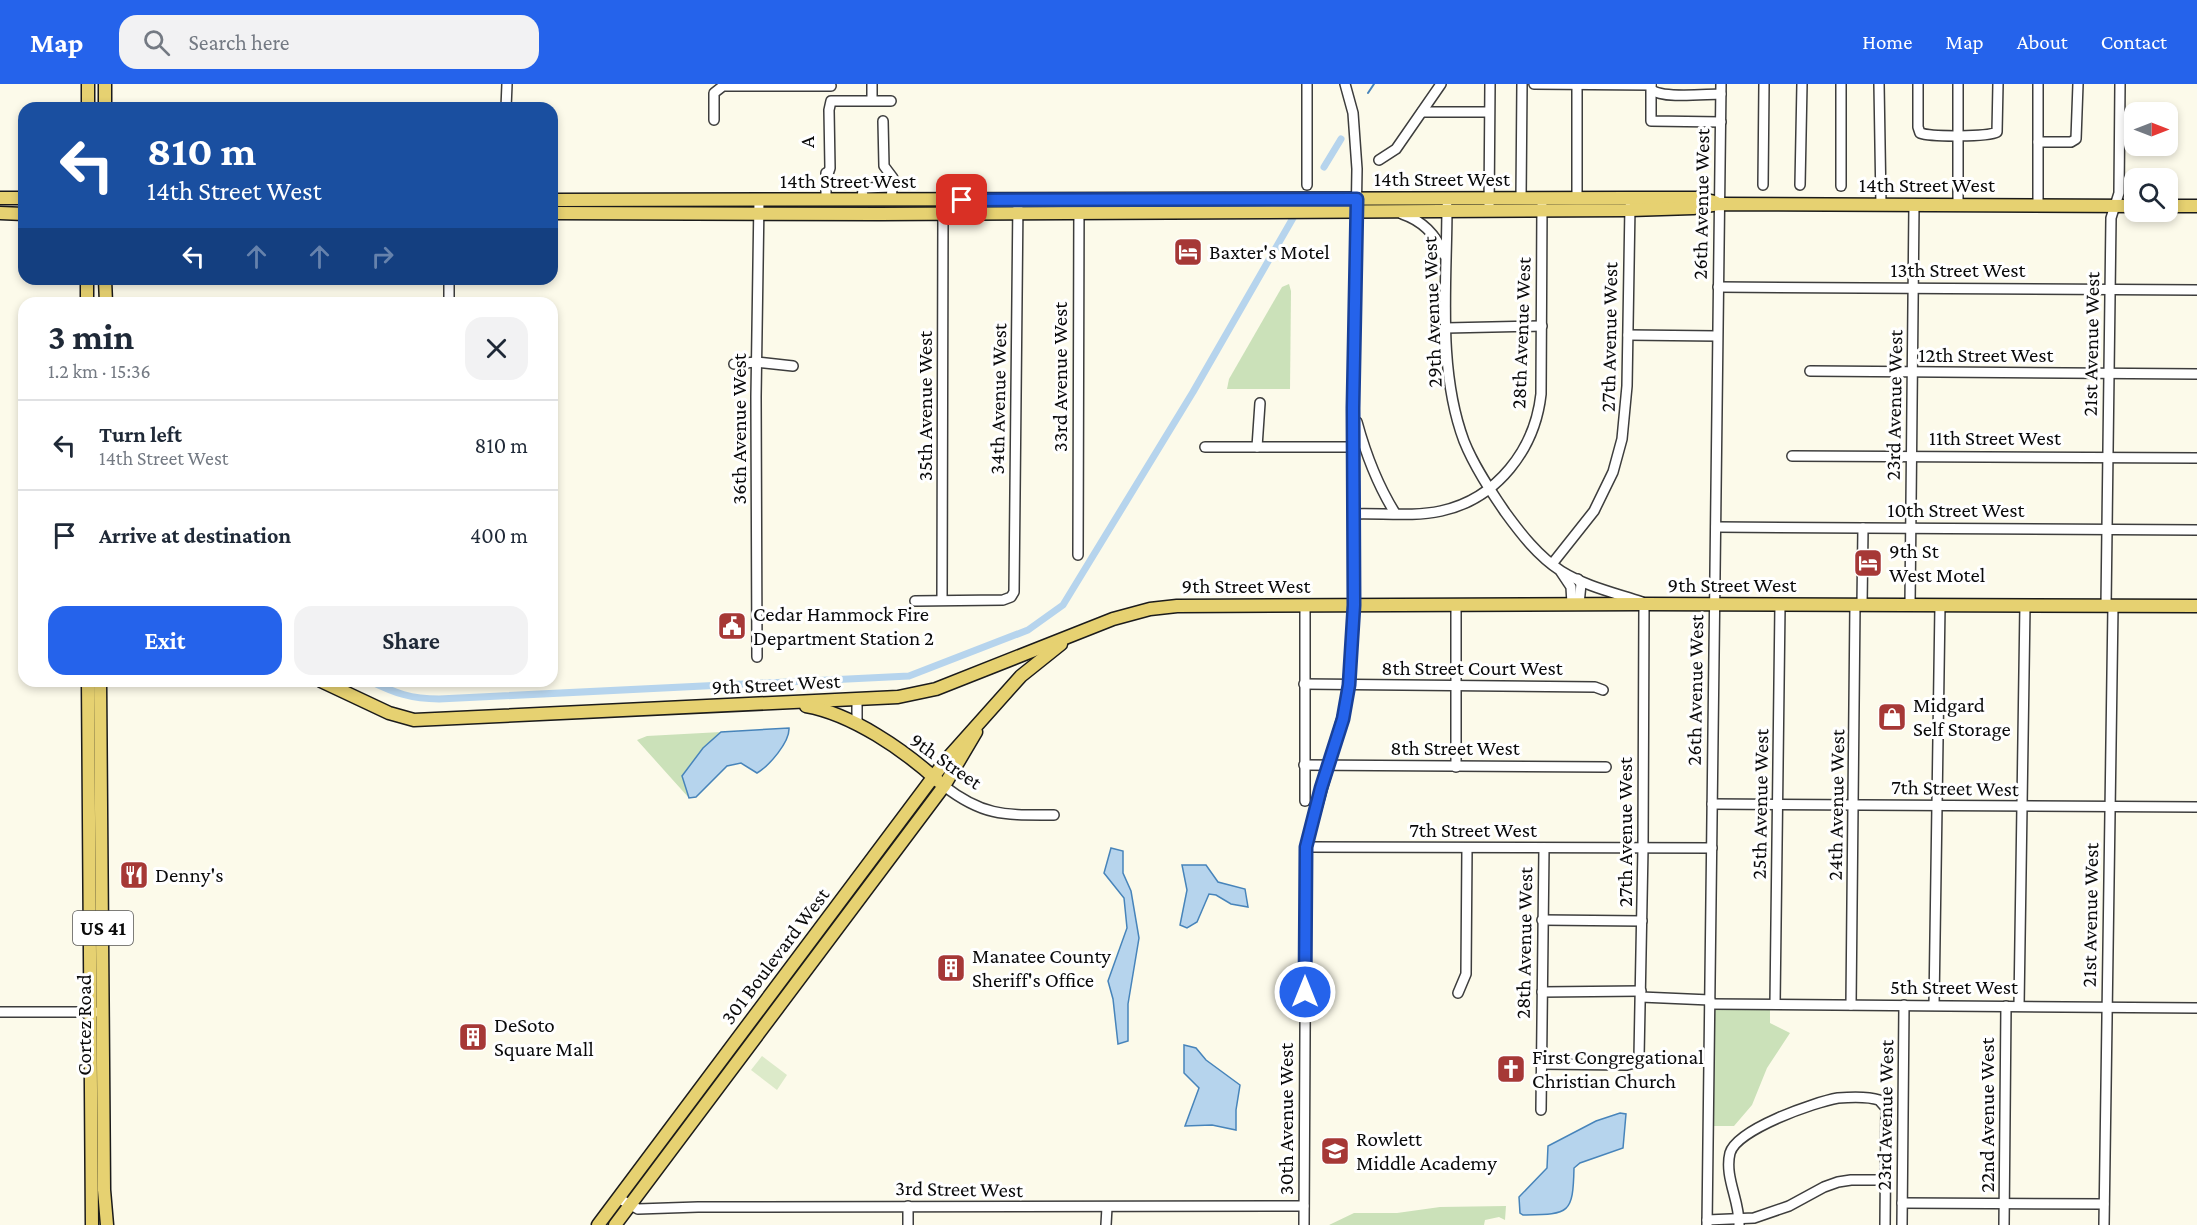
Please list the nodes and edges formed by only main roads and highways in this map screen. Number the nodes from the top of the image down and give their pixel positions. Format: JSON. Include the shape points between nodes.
{"nodes":[{"id":1,"x":88,"y":84,"type":"edge"},
{"id":2,"x":105,"y":84,"type":"edge"},
{"id":3,"x":88,"y":102,"type":"edge"},
{"id":4,"x":105,"y":102,"type":"edge"},
{"id":5,"x":0,"y":198,"type":"edge"},
{"id":6,"x":18,"y":198,"type":"edge"},
{"id":7,"x":558,"y":200,"type":"edge"},
{"id":8,"x":1447,"y":204,"type":"junction"},
{"id":9,"x":1489,"y":204,"type":"junction"},
{"id":10,"x":1542,"y":204,"type":"junction"},
{"id":11,"x":1631,"y":204,"type":"junction"},
{"id":12,"x":1357,"y":205,"type":"junction"},
{"id":13,"x":1018,"y":206,"type":"junction"},
{"id":14,"x":2124,"y":206,"type":"edge"},
{"id":15,"x":2178,"y":206,"type":"edge"},
{"id":16,"x":2197,"y":206,"type":"edge"},
{"id":17,"x":759,"y":207,"type":"junction"},
{"id":18,"x":558,"y":211,"type":"edge"},
{"id":19,"x":0,"y":213,"type":"edge"},
{"id":20,"x":18,"y":214,"type":"edge"},
{"id":21,"x":2197,"y":606,"type":"edge"},
{"id":22,"x":1088,"y":629,"type":"junction"},
{"id":23,"x":88,"y":687,"type":"edge"},
{"id":24,"x":100,"y":687,"type":"edge"},
{"id":25,"x":334,"y":687,"type":"edge"},
{"id":26,"x":784,"y":704,"type":"junction"},
{"id":27,"x":988,"y":713,"type":"junction"},
{"id":28,"x":933,"y":776,"type":"junction"},
{"id":29,"x":944,"y":786,"type":"junction"},
{"id":30,"x":96,"y":803,"type":"junction"},
{"id":31,"x":850,"y":898,"type":"junction"},
{"id":32,"x":97,"y":1012,"type":"junction"},
{"id":33,"x":92,"y":1225,"type":"edge"},
{"id":34,"x":106,"y":1225,"type":"edge"},
{"id":35,"x":598,"y":1225,"type":"edge"},
{"id":36,"x":615,"y":1225,"type":"edge"}],
"edges":[{"from":1,"to":3,"type":"main road"},
{"from":2,"to":4,"type":"main road"},
{"from":5,"to":6,"type":"main road"},
{"from":7,"to":17,"type":"main road","name":"14th Street West"},
{"from":8,"to":9,"type":"main road","name":"14th Street West"},
{"from":8,"to":12,"type":"main road","name":"14th Street West"},
{"from":8,"to":12,"type":"main road","name":"14th Street West","via":[[1394,211]]},
{"from":9,"to":10,"type":"main road","name":"14th Street West"},
{"from":9,"to":10,"type":"main road","name":"14th Street West","via":[[1521,198]]},
{"from":10,"to":11,"type":"main road","name":"14th Street West"},
{"from":10,"to":11,"type":"main road","name":"14th Street West","via":[[1577,198]]},
{"from":11,"to":14,"type":"main road","name":"14th Street West","via":[[1698,198],[1719,204]]},
{"from":12,"to":13,"type":"main road","name":"14th Street West"},
{"from":13,"to":17,"type":"main road","name":"14th Street West","via":[[943,213]]},
{"from":13,"to":17,"type":"main road","name":"14th Street West","via":[[826,200]]},
{"from":15,"to":16,"type":"main road"},
{"from":17,"to":18,"type":"main road","name":"14th Street West"},
{"from":19,"to":20,"type":"main road"},
{"from":21,"to":22,"type":"main road","name":"9th Street West","via":[[1162,607],[1113,618]]},
{"from":22,"to":26,"type":"main road","name":"9th Street West","via":[[936,689],[898,697]]},
{"from":22,"to":27,"type":"main road","name":"301 Boulevard West","via":[[1035,663]]},
{"from":23,"to":30,"type":"main road","name":"Cortez Road","number":"US 41"},
{"from":24,"to":30,"type":"main road","name":"Cortez Road","number":"US 41"},
{"from":25,"to":26,"type":"main road","name":"9th Street West","via":[[389,713],[414,720]]},
{"from":26,"to":28,"type":"main road","name":"9th Street","via":[[824,710],[857,724]]},
{"from":27,"to":28,"type":"main road","name":"301 Boulevard West"},
{"from":27,"to":29,"type":"main road","name":"301 Boulevard West"},
{"from":28,"to":29,"type":"main road","name":"9th Street"},
{"from":28,"to":31,"type":"main road","name":"301 Boulevard West"},
{"from":29,"to":31,"type":"main road","name":"301 Boulevard West"},
{"from":30,"to":32,"type":"main road","name":"Cortez Road","number":"US 41"},
{"from":31,"to":35,"type":"main road","name":"301 Boulevard West"},
{"from":31,"to":36,"type":"main road","name":"301 Boulevard West"},
{"from":32,"to":33,"type":"main road","name":"Cortez Road","number":"US 41"},
{"from":32,"to":34,"type":"main road","name":"Cortez Road","number":"US 41"}]}
